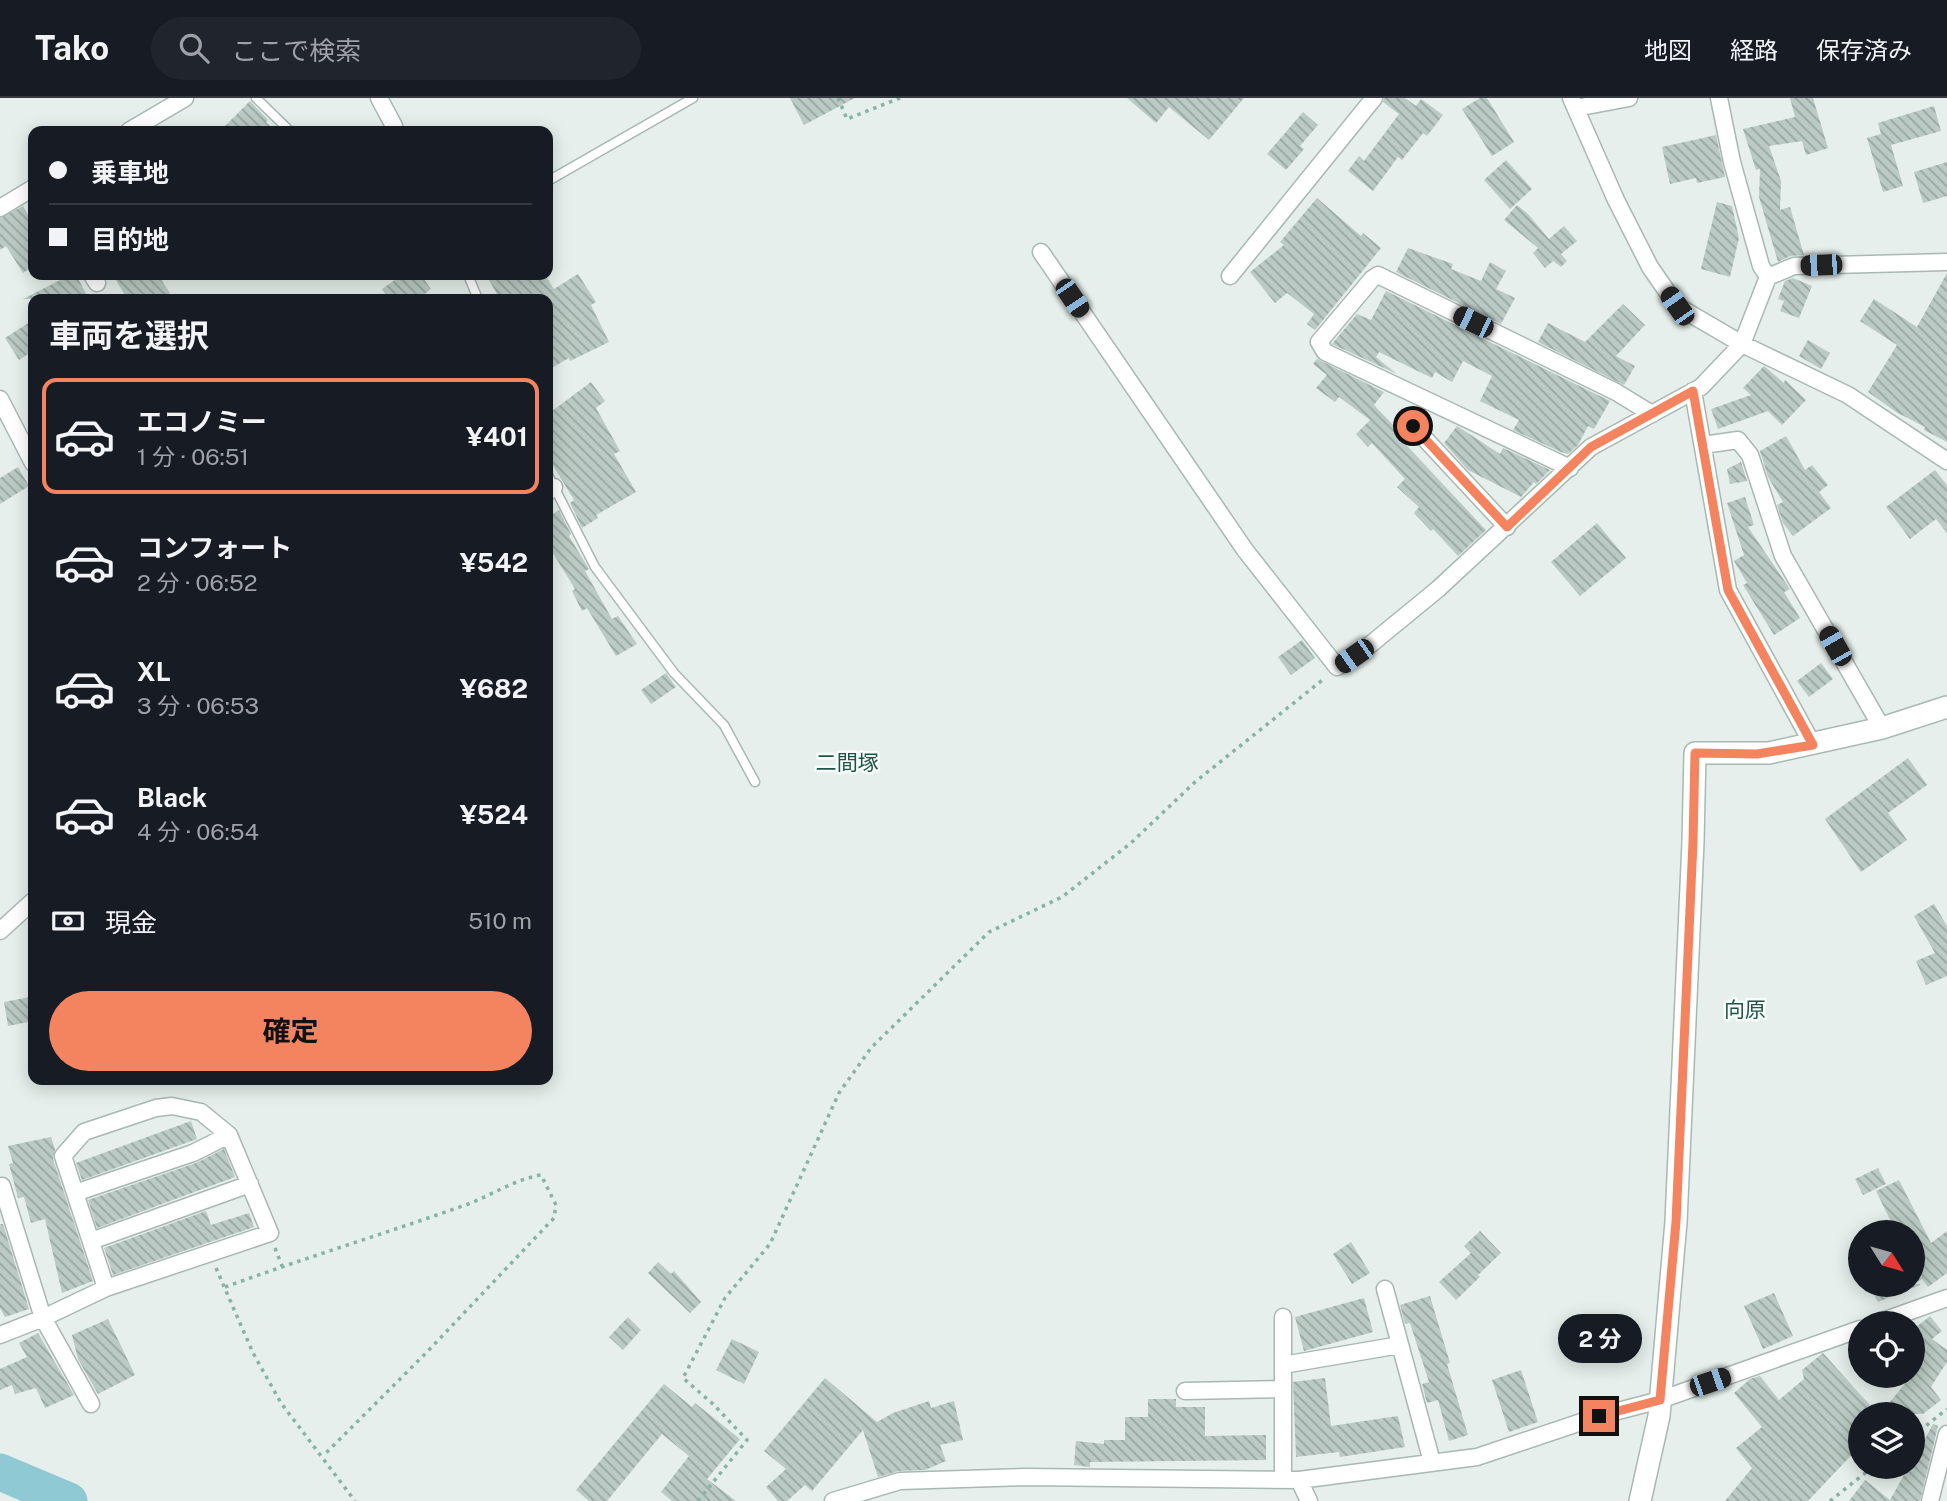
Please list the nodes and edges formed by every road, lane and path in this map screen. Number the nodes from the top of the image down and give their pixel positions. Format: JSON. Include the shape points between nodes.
{"nodes":[{"id":1,"x":184,"y":98,"type":"edge"},
{"id":2,"x":256,"y":98,"type":"edge"},
{"id":3,"x":380,"y":98,"type":"edge"},
{"id":4,"x":693,"y":98,"type":"edge"},
{"id":5,"x":838,"y":98,"type":"edge"},
{"id":6,"x":900,"y":98,"type":"edge"},
{"id":7,"x":1374,"y":98,"type":"edge"},
{"id":8,"x":1629,"y":98,"type":"edge"},
{"id":9,"x":1719,"y":98,"type":"edge"},
{"id":10,"x":1574,"y":103,"type":"edge"},
{"id":11,"x":137,"y":126,"type":"edge"},
{"id":12,"x":285,"y":126,"type":"edge"},
{"id":13,"x":394,"y":126,"type":"edge"},
{"id":14,"x":553,"y":178,"type":"edge"},
{"id":15,"x":28,"y":191,"type":"edge"},
{"id":16,"x":0,"y":208,"type":"edge"},
{"id":17,"x":1041,"y":252,"type":"dead end"},
{"id":18,"x":1947,"y":261,"type":"edge"},
{"id":19,"x":1230,"y":276,"type":"dead end"},
{"id":20,"x":1768,"y":277,"type":"junction"},
{"id":21,"x":1742,"y":344,"type":"junction"},
{"id":22,"x":1693,"y":391,"type":"junction"},
{"id":23,"x":0,"y":399,"type":"edge"},
{"id":24,"x":1652,"y":414,"type":"junction"},
{"id":25,"x":1413,"y":426,"type":"dead end"},
{"id":26,"x":1703,"y":444,"type":"junction"},
{"id":27,"x":28,"y":453,"type":"edge"},
{"id":28,"x":1947,"y":461,"type":"edge"},
{"id":29,"x":1570,"y":468,"type":"junction"},
{"id":30,"x":553,"y":490,"type":"edge"},
{"id":31,"x":1507,"y":527,"type":"junction"},
{"id":32,"x":1337,"y":667,"type":"junction"},
{"id":33,"x":1947,"y":707,"type":"edge"},
{"id":34,"x":1882,"y":728,"type":"junction"},
{"id":35,"x":1813,"y":745,"type":"junction"},
{"id":36,"x":755,"y":782,"type":"dead end"},
{"id":37,"x":28,"y":906,"type":"edge"},
{"id":38,"x":0,"y":931,"type":"edge"},
{"id":39,"x":229,"y":1135,"type":"junction"},
{"id":40,"x":250,"y":1184,"type":"junction"},
{"id":41,"x":2,"y":1186,"type":"dead end"},
{"id":42,"x":75,"y":1193,"type":"junction"},
{"id":43,"x":91,"y":1241,"type":"junction"},
{"id":44,"x":209,"y":1254,"type":"junction"},
{"id":45,"x":225,"y":1287,"type":"junction"},
{"id":46,"x":106,"y":1288,"type":"junction"},
{"id":47,"x":1385,"y":1289,"type":"dead end"},
{"id":48,"x":1947,"y":1298,"type":"edge"},
{"id":49,"x":1911,"y":1311,"type":"edge"},
{"id":50,"x":1283,"y":1317,"type":"dead end"},
{"id":51,"x":43,"y":1318,"type":"junction"},
{"id":52,"x":1848,"y":1333,"type":"edge"},
{"id":53,"x":0,"y":1335,"type":"edge"},
{"id":54,"x":1400,"y":1345,"type":"junction"},
{"id":55,"x":1283,"y":1365,"type":"junction"},
{"id":56,"x":1283,"y":1389,"type":"junction"},
{"id":57,"x":1185,"y":1391,"type":"dead end"},
{"id":58,"x":1660,"y":1400,"type":"junction"},
{"id":59,"x":91,"y":1404,"type":"dead end"},
{"id":60,"x":1947,"y":1409,"type":"edge"},
{"id":61,"x":1925,"y":1426,"type":"edge"},
{"id":62,"x":1947,"y":1434,"type":"edge"},
{"id":63,"x":323,"y":1456,"type":"junction"},
{"id":64,"x":1432,"y":1462,"type":"junction"},
{"id":65,"x":1858,"y":1479,"type":"edge"},
{"id":66,"x":1291,"y":1480,"type":"junction"},
{"id":67,"x":355,"y":1501,"type":"edge"},
{"id":68,"x":698,"y":1501,"type":"edge"},
{"id":69,"x":832,"y":1501,"type":"edge"},
{"id":70,"x":1309,"y":1501,"type":"edge"},
{"id":71,"x":1640,"y":1501,"type":"edge"},
{"id":72,"x":1830,"y":1501,"type":"edge"},
{"id":73,"x":1930,"y":1501,"type":"edge"}],
"edges":[{"from":1,"to":11,"type":"street"},
{"from":2,"to":12,"type":"lane"},
{"from":3,"to":13,"type":"street"},
{"from":4,"to":14,"type":"lane"},
{"from":5,"to":6,"type":"path","via":[[848,119]]},
{"from":7,"to":19,"type":"street"},
{"from":8,"to":10,"type":"street"},
{"from":9,"to":20,"type":"street","via":[[1732,162]]},
{"from":10,"to":21,"type":"street","via":[[1616,200],[1650,267],[1677,306]]},
{"from":15,"to":16,"type":"street"},
{"from":17,"to":32,"type":"street","via":[[1245,551]]},
{"from":18,"to":20,"type":"street","via":[[1794,266]]},
{"from":20,"to":21,"type":"street"},
{"from":21,"to":22,"type":"street"},
{"from":21,"to":28,"type":"street","via":[[1847,395]]},
{"from":22,"to":24,"type":"street"},
{"from":22,"to":26,"type":"street"},
{"from":23,"to":27,"type":"street"},
{"from":24,"to":29,"type":"street","via":[[1591,447]]},
{"from":24,"to":29,"type":"street","via":[[1378,275],[1319,342],[1325,352]]},
{"from":25,"to":31,"type":"street"},
{"from":26,"to":34,"type":"street","via":[[1738,440],[1750,455],[1783,556]]},
{"from":26,"to":35,"type":"street","via":[[1728,590]]},
{"from":29,"to":31,"type":"street"},
{"from":30,"to":36,"type":"lane","via":[[595,567],[674,673],[724,725]]},
{"from":31,"to":32,"type":"street","via":[[1371,644]]},
{"from":32,"to":68,"type":"path","via":[[1062,897],[989,932],[871,1048],[839,1093],[770,1244],[725,1298],[683,1378],[747,1440]]},
{"from":33,"to":34,"type":"street"},
{"from":34,"to":35,"type":"street"},
{"from":35,"to":58,"type":"street","via":[[1757,754],[1695,753],[1676,1222]]},
{"from":37,"to":38,"type":"street"},
{"from":39,"to":40,"type":"street"},
{"from":39,"to":42,"type":"street","via":[[193,1153]]},
{"from":39,"to":42,"type":"street","via":[[201,1112],[172,1106],[84,1132],[63,1156]]},
{"from":40,"to":43,"type":"street"},
{"from":40,"to":44,"type":"street","via":[[270,1233]]},
{"from":41,"to":51,"type":"street"},
{"from":42,"to":43,"type":"street"},
{"from":43,"to":46,"type":"street"},
{"from":44,"to":45,"type":"path"},
{"from":44,"to":46,"type":"street"},
{"from":45,"to":63,"type":"path","via":[[281,1403]]},
{"from":45,"to":63,"type":"path","via":[[477,1202],[527,1177],[541,1175],[556,1205],[554,1218]]},
{"from":46,"to":51,"type":"street"},
{"from":47,"to":54,"type":"street"},
{"from":48,"to":49,"type":"street"},
{"from":50,"to":55,"type":"street"},
{"from":51,"to":53,"type":"street"},
{"from":51,"to":59,"type":"street"},
{"from":52,"to":58,"type":"street"},
{"from":54,"to":55,"type":"street"},
{"from":54,"to":64,"type":"street"},
{"from":55,"to":56,"type":"street"},
{"from":56,"to":57,"type":"street"},
{"from":56,"to":66,"type":"street"},
{"from":58,"to":64,"type":"street","via":[[1477,1457]]},
{"from":58,"to":71,"type":"street"},
{"from":60,"to":61,"type":"path"},
{"from":62,"to":73,"type":"street"},
{"from":63,"to":67,"type":"path"},
{"from":64,"to":66,"type":"street"},
{"from":65,"to":72,"type":"path"},
{"from":66,"to":69,"type":"street","via":[[1037,1477],[900,1481]]},
{"from":66,"to":70,"type":"street"}]}
